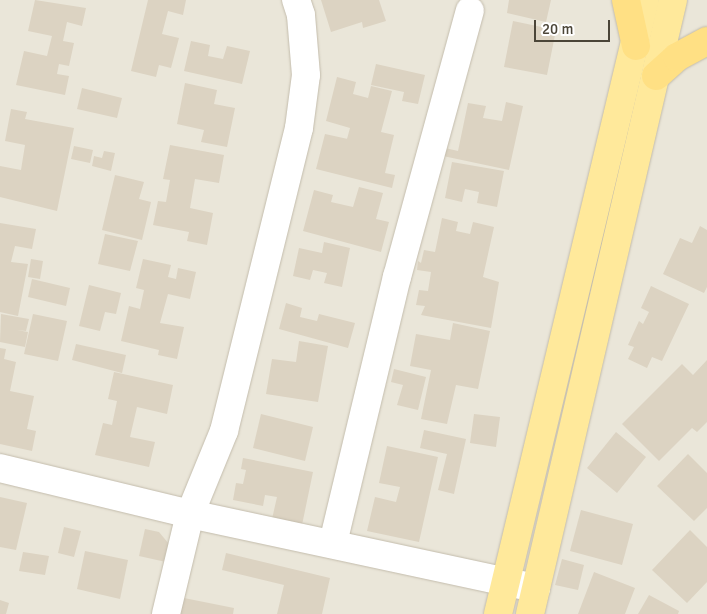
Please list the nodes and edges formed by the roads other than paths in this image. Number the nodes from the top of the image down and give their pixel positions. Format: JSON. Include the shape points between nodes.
{"nodes":[{"id":1,"x":296,"y":0,"type":"edge"},
{"id":2,"x":626,"y":0,"type":"edge"},
{"id":3,"x":645,"y":0,"type":"edge"},
{"id":4,"x":673,"y":0,"type":"edge"},
{"id":5,"x":470,"y":11,"type":"dead end"},
{"id":6,"x":707,"y":40,"type":"edge"},
{"id":7,"x":636,"y":46,"type":"junction"},
{"id":8,"x":656,"y":76,"type":"junction"},
{"id":9,"x":0,"y":468,"type":"edge"},
{"id":10,"x":190,"y":514,"type":"junction"},
{"id":11,"x":334,"y":543,"type":"junction"},
{"id":12,"x":505,"y":580,"type":"junction"},
{"id":13,"x":536,"y":588,"type":"junction"},
{"id":14,"x":166,"y":614,"type":"edge"},
{"id":15,"x":498,"y":614,"type":"edge"},
{"id":16,"x":530,"y":614,"type":"edge"}],
"edges":[{"from":1,"to":10,"type":"street","via":[[301,15],[306,75],[298,128],[224,431]]},
{"from":2,"to":7,"type":"highway"},
{"from":3,"to":7,"type":"main road"},
{"from":4,"to":8,"type":"main road"},
{"from":5,"to":11,"type":"street","via":[[397,277]]},
{"from":6,"to":8,"type":"highway","via":[[677,57]]},
{"from":7,"to":12,"type":"main road"},
{"from":8,"to":13,"type":"main road"},
{"from":9,"to":10,"type":"street"},
{"from":10,"to":11,"type":"street"},
{"from":10,"to":14,"type":"street"},
{"from":11,"to":12,"type":"street"},
{"from":12,"to":13,"type":"street"},
{"from":12,"to":15,"type":"main road"},
{"from":13,"to":16,"type":"main road"}]}
